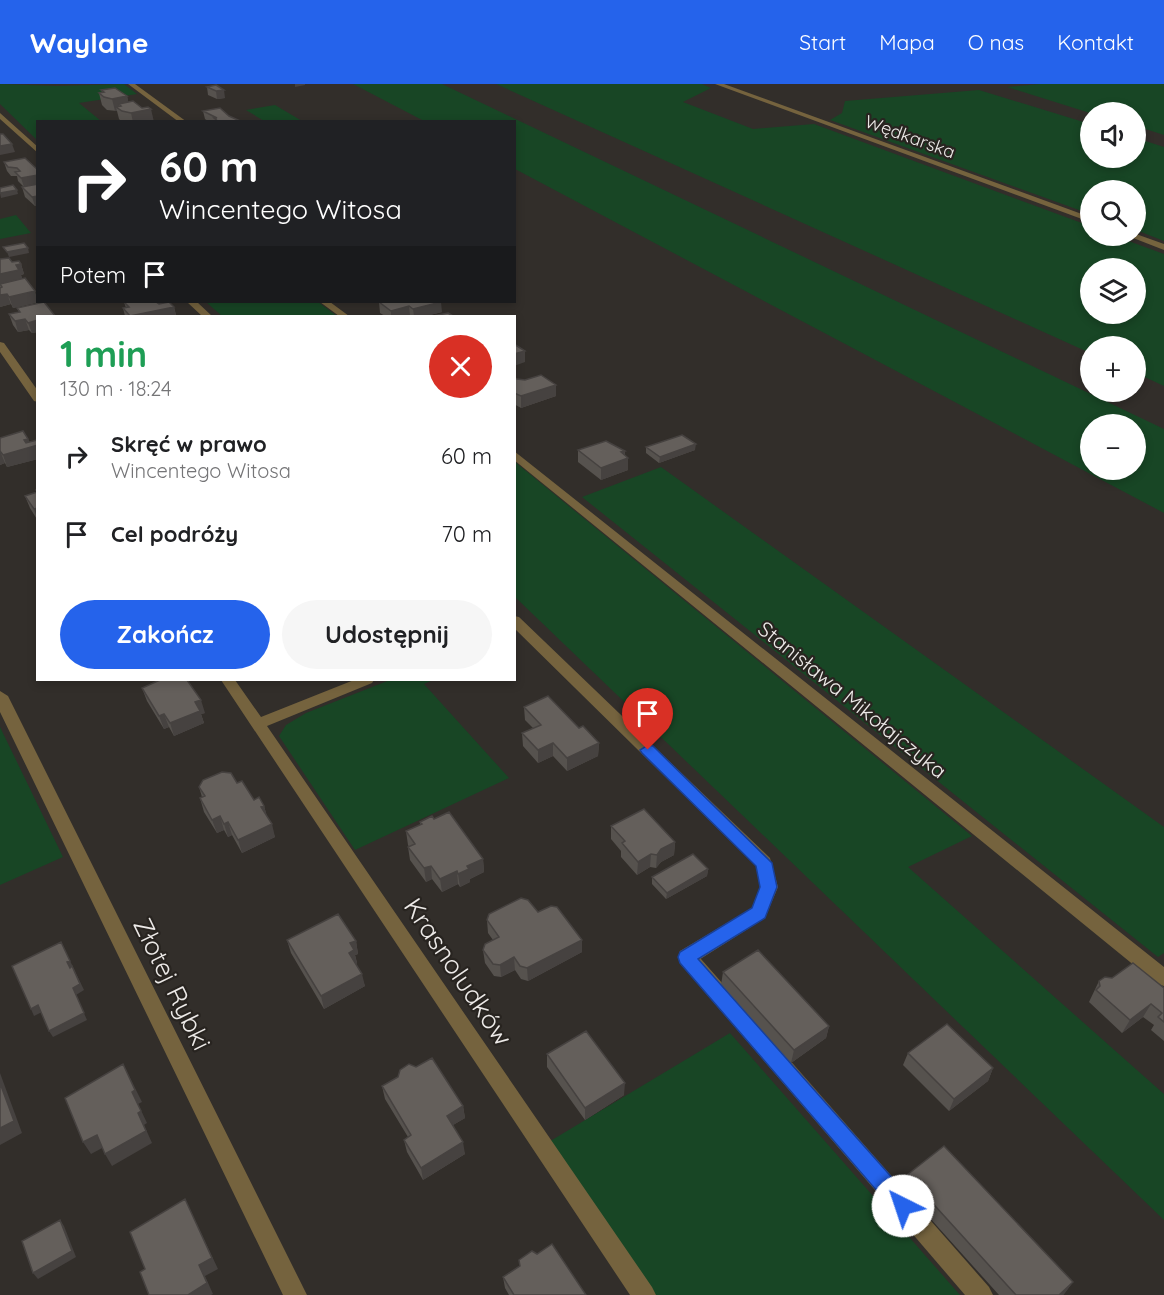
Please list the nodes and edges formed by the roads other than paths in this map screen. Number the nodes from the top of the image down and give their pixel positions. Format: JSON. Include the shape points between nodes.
{"nodes":[{"id":1,"x":131,"y":84,"type":"edge"},
{"id":2,"x":718,"y":84,"type":"edge"},
{"id":3,"x":0,"y":115,"type":"edge"},
{"id":4,"x":181,"y":120,"type":"edge"},
{"id":5,"x":36,"y":149,"type":"edge"},
{"id":6,"x":1080,"y":216,"type":"edge"},
{"id":7,"x":1146,"y":241,"type":"edge"},
{"id":8,"x":1164,"y":247,"type":"edge"},
{"id":9,"x":193,"y":303,"type":"edge"},
{"id":10,"x":326,"y":303,"type":"edge"},
{"id":11,"x":206,"y":315,"type":"edge"},
{"id":12,"x":343,"y":315,"type":"edge"},
{"id":13,"x":0,"y":345,"type":"edge"},
{"id":14,"x":36,"y":396,"type":"edge"},
{"id":15,"x":516,"y":456,"type":"edge"},
{"id":16,"x":516,"y":621,"type":"edge"},
{"id":17,"x":229,"y":681,"type":"edge"},
{"id":18,"x":366,"y":681,"type":"edge"},
{"id":19,"x":0,"y":696,"type":"edge"},
{"id":20,"x":258,"y":724,"type":"junction"},
{"id":21,"x":1164,"y":978,"type":"edge"},
{"id":22,"x":295,"y":1295,"type":"edge"},
{"id":23,"x":644,"y":1295,"type":"edge"},
{"id":24,"x":981,"y":1295,"type":"edge"}],
"edges":[{"from":1,"to":4,"type":"street"},
{"from":2,"to":6,"type":"street","name":"Wędkarska"},
{"from":3,"to":5,"type":"street"},
{"from":7,"to":8,"type":"street"},
{"from":9,"to":11,"type":"street"},
{"from":10,"to":12,"type":"street"},
{"from":13,"to":14,"type":"street"},
{"from":15,"to":21,"type":"street","name":"Stanisława Mikołajczyka"},
{"from":16,"to":24,"type":"street","via":[[764,863],[769,887],[759,913],[687,957]]},
{"from":17,"to":20,"type":"street","name":"Krasnoludków"},
{"from":18,"to":20,"type":"street"},
{"from":19,"to":22,"type":"street","name":"Złotej Rybki"},
{"from":20,"to":23,"type":"street","name":"Krasnoludków"}]}
